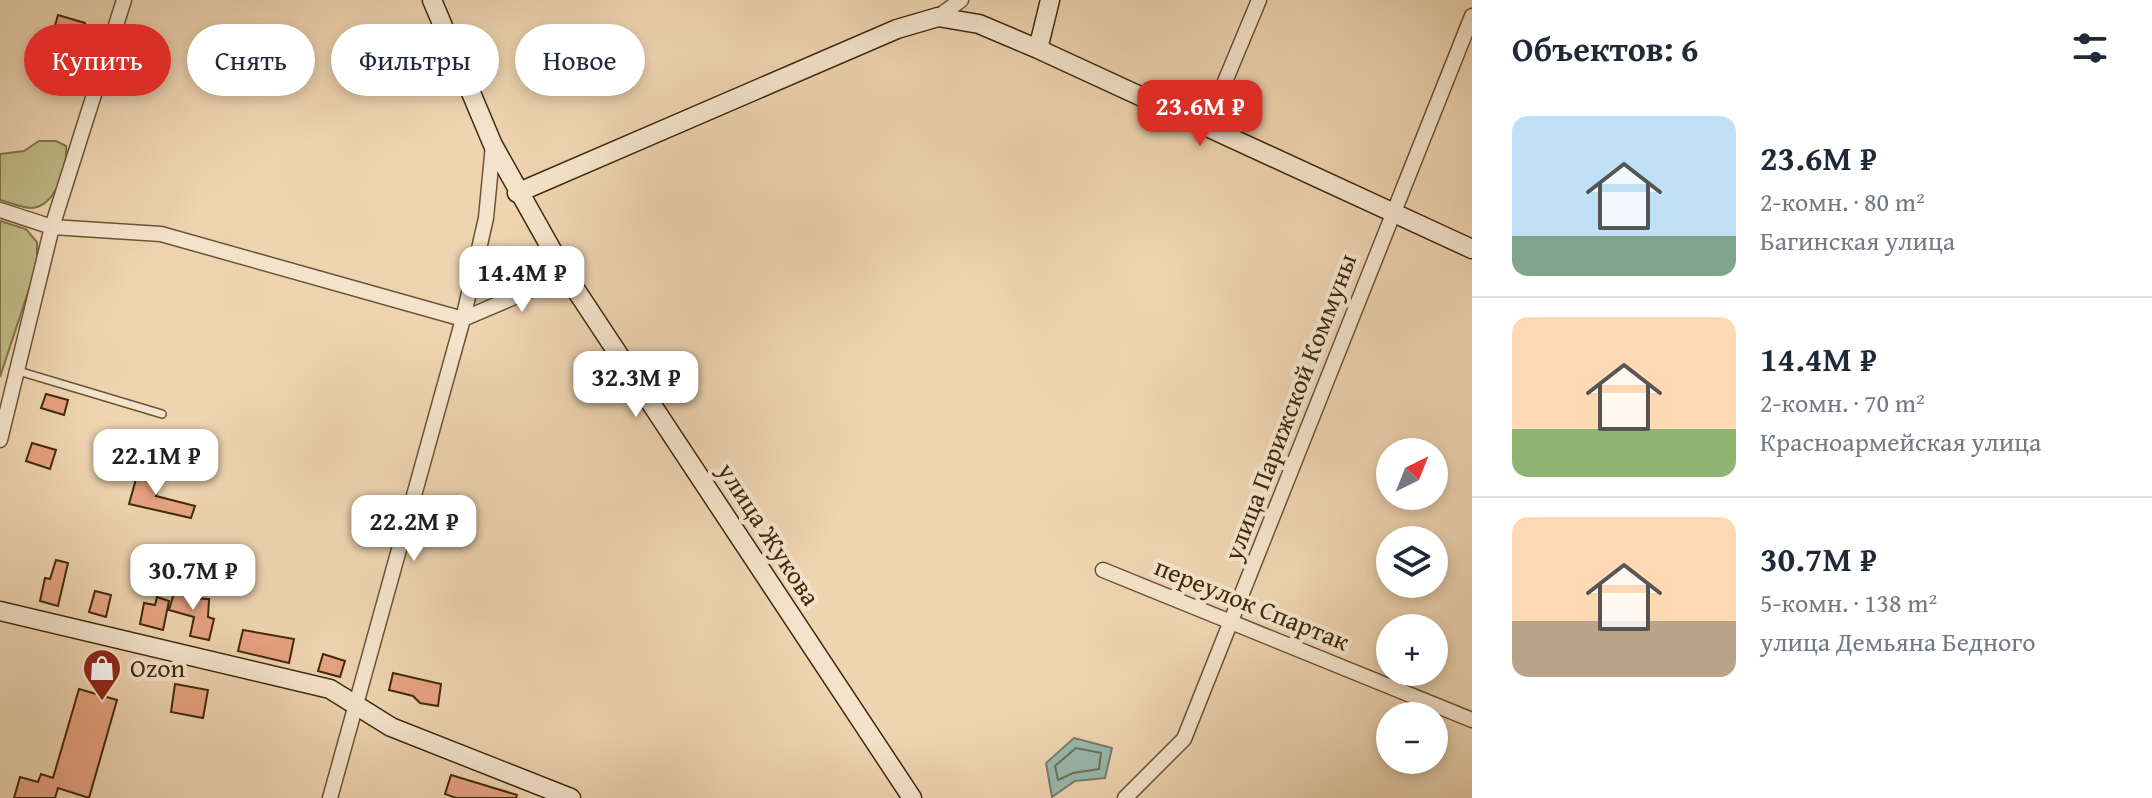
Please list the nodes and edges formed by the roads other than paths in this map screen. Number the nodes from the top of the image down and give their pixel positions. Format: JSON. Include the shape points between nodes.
{"nodes":[{"id":1,"x":124,"y":0,"type":"edge"},
{"id":2,"x":432,"y":0,"type":"edge"},
{"id":3,"x":961,"y":0,"type":"edge"},
{"id":4,"x":1050,"y":0,"type":"edge"},
{"id":5,"x":1259,"y":0,"type":"edge"},
{"id":6,"x":1472,"y":16,"type":"edge"},
{"id":7,"x":938,"y":17,"type":"junction"},
{"id":8,"x":1038,"y":49,"type":"junction"},
{"id":9,"x":1206,"y":127,"type":"junction"},
{"id":10,"x":493,"y":145,"type":"junction"},
{"id":11,"x":517,"y":193,"type":"junction"},
{"id":12,"x":0,"y":210,"type":"edge"},
{"id":13,"x":1392,"y":212,"type":"junction"},
{"id":14,"x":52,"y":227,"type":"junction"},
{"id":15,"x":1472,"y":249,"type":"edge"},
{"id":16,"x":566,"y":275,"type":"junction"},
{"id":17,"x":463,"y":319,"type":"junction"},
{"id":18,"x":15,"y":370,"type":"junction"},
{"id":19,"x":162,"y":414,"type":"dead end"},
{"id":20,"x":0,"y":440,"type":"edge"},
{"id":21,"x":1103,"y":570,"type":"dead end"},
{"id":22,"x":0,"y":611,"type":"edge"},
{"id":23,"x":1232,"y":621,"type":"junction"},
{"id":24,"x":353,"y":707,"type":"junction"},
{"id":25,"x":1472,"y":720,"type":"edge"},
{"id":26,"x":330,"y":798,"type":"edge"},
{"id":27,"x":571,"y":798,"type":"edge"},
{"id":28,"x":912,"y":798,"type":"edge"},
{"id":29,"x":1125,"y":798,"type":"edge"}],
"edges":[{"from":1,"to":14,"type":"street"},
{"from":2,"to":10,"type":"street","name":"улица Жукова"},
{"from":3,"to":7,"type":"street"},
{"from":4,"to":8,"type":"street"},
{"from":5,"to":9,"type":"street"},
{"from":6,"to":13,"type":"street","name":"улица Парижской Коммуны"},
{"from":7,"to":8,"type":"street","via":[[979,24]]},
{"from":7,"to":11,"type":"street","via":[[897,29]]},
{"from":8,"to":9,"type":"street"},
{"from":9,"to":13,"type":"street"},
{"from":10,"to":11,"type":"street","name":"улица Жукова"},
{"from":10,"to":17,"type":"street","via":[[486,218]]},
{"from":11,"to":16,"type":"street","name":"улица Жукова"},
{"from":12,"to":14,"type":"street"},
{"from":13,"to":15,"type":"street"},
{"from":13,"to":23,"type":"street","name":"улица Парижской Коммуны"},
{"from":14,"to":17,"type":"street","via":[[161,234]]},
{"from":14,"to":18,"type":"street"},
{"from":16,"to":17,"type":"street"},
{"from":16,"to":28,"type":"street","name":"улица Жукова"},
{"from":17,"to":24,"type":"street"},
{"from":18,"to":19,"type":"lane"},
{"from":18,"to":20,"type":"street"},
{"from":21,"to":23,"type":"street","name":"переулок Спартак"},
{"from":22,"to":24,"type":"street","via":[[330,689]]},
{"from":23,"to":25,"type":"street","name":"переулок Спартак"},
{"from":23,"to":29,"type":"street","name":"улица Парижской Коммуны","via":[[1184,739]]},
{"from":24,"to":26,"type":"street"},
{"from":24,"to":27,"type":"street"}]}
